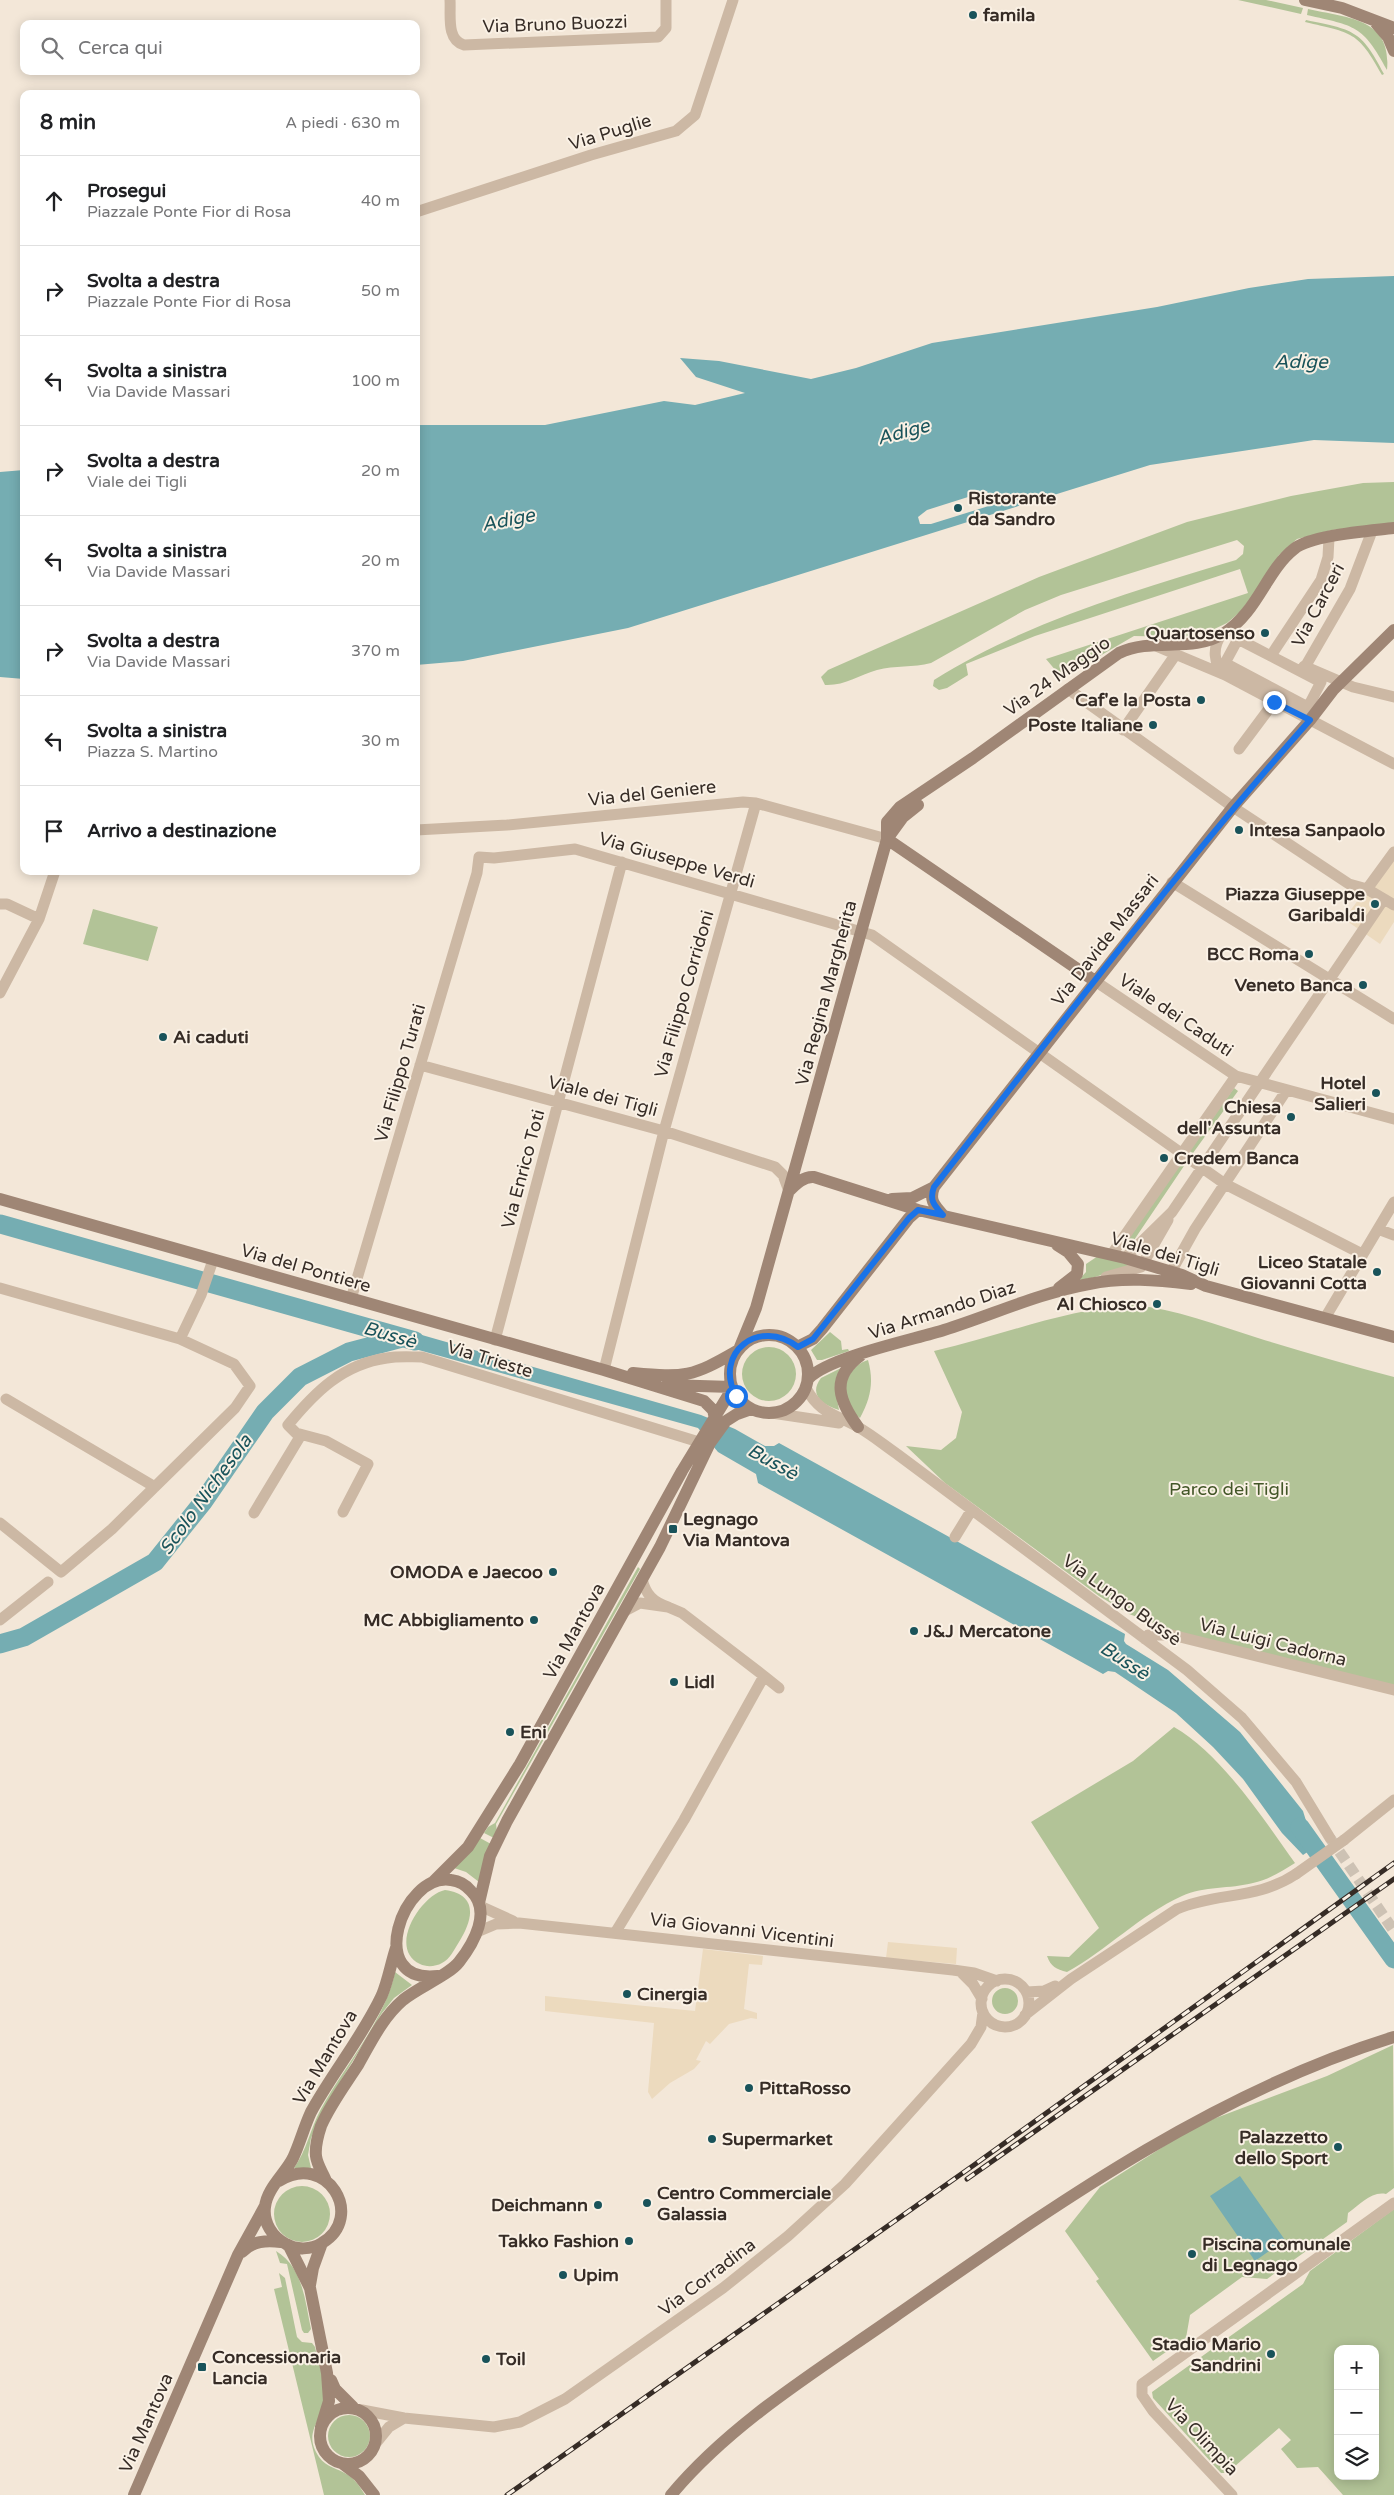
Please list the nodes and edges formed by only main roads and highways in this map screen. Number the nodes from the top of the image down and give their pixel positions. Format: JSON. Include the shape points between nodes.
{"nodes":[{"id":1,"x":1306,"y":0,"type":"edge"},
{"id":2,"x":1321,"y":2,"type":"edge"},
{"id":3,"x":1367,"y":18,"type":"junction"},
{"id":4,"x":1394,"y":28,"type":"edge"},
{"id":5,"x":1394,"y":51,"type":"edge"},
{"id":6,"x":1394,"y":528,"type":"edge"},
{"id":7,"x":1394,"y":630,"type":"edge"},
{"id":8,"x":887,"y":839,"type":"junction"},
{"id":9,"x":1095,"y":981,"type":"junction"},
{"id":10,"x":799,"y":1158,"type":"junction"},
{"id":11,"x":809,"y":1176,"type":"junction"},
{"id":12,"x":934,"y":1187,"type":"junction"},
{"id":13,"x":790,"y":1191,"type":"junction"},
{"id":14,"x":0,"y":1199,"type":"edge"},
{"id":15,"x":884,"y":1200,"type":"junction"},
{"id":16,"x":918,"y":1210,"type":"junction"},
{"id":17,"x":943,"y":1215,"type":"junction"},
{"id":18,"x":1042,"y":1238,"type":"junction"},
{"id":19,"x":1206,"y":1286,"type":"junction"},
{"id":20,"x":1053,"y":1292,"type":"junction"},
{"id":21,"x":1394,"y":1337,"type":"edge"},
{"id":22,"x":798,"y":1347,"type":"junction"},
{"id":23,"x":739,"y":1349,"type":"junction"},
{"id":24,"x":862,"y":1354,"type":"junction"},
{"id":25,"x":604,"y":1370,"type":"junction"},
{"id":26,"x":647,"y":1383,"type":"junction"},
{"id":27,"x":807,"y":1383,"type":"junction"},
{"id":28,"x":732,"y":1388,"type":"junction"},
{"id":29,"x":751,"y":1409,"type":"junction"},
{"id":30,"x":720,"y":1420,"type":"junction"},
{"id":31,"x":858,"y":1427,"type":"road end"},
{"id":32,"x":704,"y":1440,"type":"junction"},
{"id":33,"x":434,"y":1882,"type":"junction"},
{"id":34,"x":480,"y":1904,"type":"junction"},
{"id":35,"x":396,"y":1948,"type":"junction"},
{"id":36,"x":438,"y":1976,"type":"junction"},
{"id":37,"x":1394,"y":2036,"type":"edge"},
{"id":38,"x":279,"y":2181,"type":"junction"},
{"id":39,"x":326,"y":2181,"type":"junction"},
{"id":40,"x":265,"y":2206,"type":"junction"},
{"id":41,"x":285,"y":2244,"type":"junction"},
{"id":42,"x":322,"y":2244,"type":"junction"},
{"id":43,"x":238,"y":2255,"type":"junction"},
{"id":44,"x":310,"y":2288,"type":"junction"},
{"id":45,"x":327,"y":2373,"type":"junction"},
{"id":46,"x":357,"y":2409,"type":"junction"},
{"id":47,"x":321,"y":2427,"type":"junction"},
{"id":48,"x":373,"y":2448,"type":"junction"},
{"id":49,"x":343,"y":2464,"type":"junction"},
{"id":50,"x":134,"y":2495,"type":"edge"},
{"id":51,"x":374,"y":2495,"type":"edge"},
{"id":52,"x":671,"y":2495,"type":"edge"}],
"edges":[{"from":1,"to":2,"type":"main road"},
{"from":2,"to":3,"type":"main road"},
{"from":3,"to":4,"type":"main road"},
{"from":3,"to":5,"type":"main road","via":[[1384,31]]},
{"from":6,"to":8,"type":"main road","name":"Via 24 Maggio","via":[[1329,538],[1292,550],[1250,609],[1227,631],[1208,640],[1192,644],[1146,644],[1119,653],[973,758],[903,816]]},
{"from":7,"to":9,"type":"main road","name":"Via Davide Massari","via":[[1342,681],[1233,807]]},
{"from":8,"to":9,"type":"main road","name":"Viale dei Caduti"},
{"from":8,"to":10,"type":"main road","name":"Via Regina Margherita"},
{"from":9,"to":12,"type":"main road","name":"Via Davide Massari"},
{"from":10,"to":11,"type":"main road","via":[[803,1171]]},
{"from":10,"to":13,"type":"main road","name":"Via Regina Margherita"},
{"from":11,"to":13,"type":"main road"},
{"from":11,"to":15,"type":"main road","name":"Viale dei Tigli"},
{"from":12,"to":15,"type":"main road","name":"Via Davide Massari","via":[[912,1198]]},
{"from":12,"to":17,"type":"main road","via":[[933,1203]]},
{"from":13,"to":23,"type":"main road","name":"Via Regina Margherita","via":[[756,1308]]},
{"from":14,"to":25,"type":"main road","name":"Via del Pontiere","via":[[211,1265],[351,1299]]},
{"from":15,"to":16,"type":"main road","name":"Viale dei Tigli"},
{"from":16,"to":17,"type":"main road","name":"Viale dei Tigli"},
{"from":16,"to":22,"type":"main road","via":[[819,1334]]},
{"from":17,"to":18,"type":"main road","name":"Viale dei Tigli"},
{"from":18,"to":19,"type":"main road","name":"Viale dei Tigli","via":[[1112,1254]]},
{"from":18,"to":20,"type":"main road","name":"Viale dei Tigli","via":[[1060,1246],[1078,1264],[1077,1274]]},
{"from":19,"to":20,"type":"main road","name":"Via Armando Diaz","via":[[1156,1280],[1090,1283]]},
{"from":19,"to":21,"type":"main road","name":"Viale dei Tigli"},
{"from":20,"to":24,"type":"main road","name":"Via Armando Diaz"},
{"from":22,"to":23,"type":"main road","via":[[782,1338],[765,1335],[754,1338]]},
{"from":22,"to":27,"type":"main road","via":[[805,1359]]},
{"from":23,"to":25,"type":"main road","name":"Via del Pontiere","via":[[688,1375]]},
{"from":23,"to":28,"type":"main road","via":[[730,1372]]},
{"from":24,"to":27,"type":"main road","name":"Via Armando Diaz","via":[[827,1366]]},
{"from":24,"to":31,"type":"main road","via":[[846,1370],[840,1388],[843,1405]]},
{"from":25,"to":26,"type":"main road","name":"Via del Pontiere"},
{"from":26,"to":28,"type":"main road","name":"Via del Pontiere"},
{"from":26,"to":30,"type":"main road","name":"Via del Pontiere","via":[[704,1401]]},
{"from":27,"to":29,"type":"main road","via":[[802,1396],[790,1407],[772,1413]]},
{"from":28,"to":29,"type":"main road","via":[[743,1404]]},
{"from":28,"to":30,"type":"main road","name":"Via Mantova"},
{"from":29,"to":30,"type":"main road","name":"Via Mantova"},
{"from":30,"to":32,"type":"main road","name":"Via Mantova"},
{"from":32,"to":33,"type":"main road","name":"Via Mantova","via":[[520,1764],[468,1847]]},
{"from":32,"to":34,"type":"main road","name":"Via Mantova","via":[[668,1532],[490,1856]]},
{"from":33,"to":34,"type":"main road","via":[[450,1880],[461,1883]]},
{"from":33,"to":35,"type":"main road","name":"Via Mantova","via":[[419,1891],[411,1903],[397,1929]]},
{"from":34,"to":36,"type":"main road","name":"Via Mantova","via":[[477,1932],[459,1962],[448,1973]]},
{"from":35,"to":36,"type":"main road","via":[[410,1970],[424,1976]]},
{"from":35,"to":38,"type":"main road","name":"Via Mantova","via":[[382,1994],[311,2113],[293,2158]]},
{"from":36,"to":39,"type":"main road","name":"Via Mantova","via":[[403,2000],[383,2022],[332,2106],[321,2127],[316,2157]]},
{"from":37,"to":52,"type":"main road","via":[[1345,2053],[1218,2109],[1148,2147],[1058,2204],[773,2402],[703,2459]]},
{"from":38,"to":39,"type":"main road","via":[[297,2173]]},
{"from":38,"to":40,"type":"main road","name":"Via Mantova"},
{"from":39,"to":42,"type":"main road","name":"Via Mantova","via":[[334,2188],[341,2208],[336,2228]]},
{"from":40,"to":41,"type":"main road","via":[[270,2229]]},
{"from":40,"to":43,"type":"main road","name":"Via Mantova"},
{"from":41,"to":42,"type":"main road","via":[[305,2248]]},
{"from":41,"to":43,"type":"main road","via":[[264,2240],[247,2246]]},
{"from":41,"to":44,"type":"main road"},
{"from":42,"to":44,"type":"main road","via":[[312,2268]]},
{"from":43,"to":50,"type":"main road","name":"Via Mantova"},
{"from":44,"to":45,"type":"main road"},
{"from":45,"to":46,"type":"main road","via":[[335,2389]]},
{"from":45,"to":47,"type":"main road","via":[[329,2401]]},
{"from":46,"to":47,"type":"main road","via":[[337,2409]]},
{"from":46,"to":48,"type":"main road","via":[[375,2424]]},
{"from":47,"to":49,"type":"main road","via":[[322,2446],[334,2460]]},
{"from":48,"to":49,"type":"main road","via":[[358,2462]]},
{"from":48,"to":51,"type":"main road","via":[[368,2475]]},
{"from":49,"to":51,"type":"main road","via":[[359,2476]]}]}
